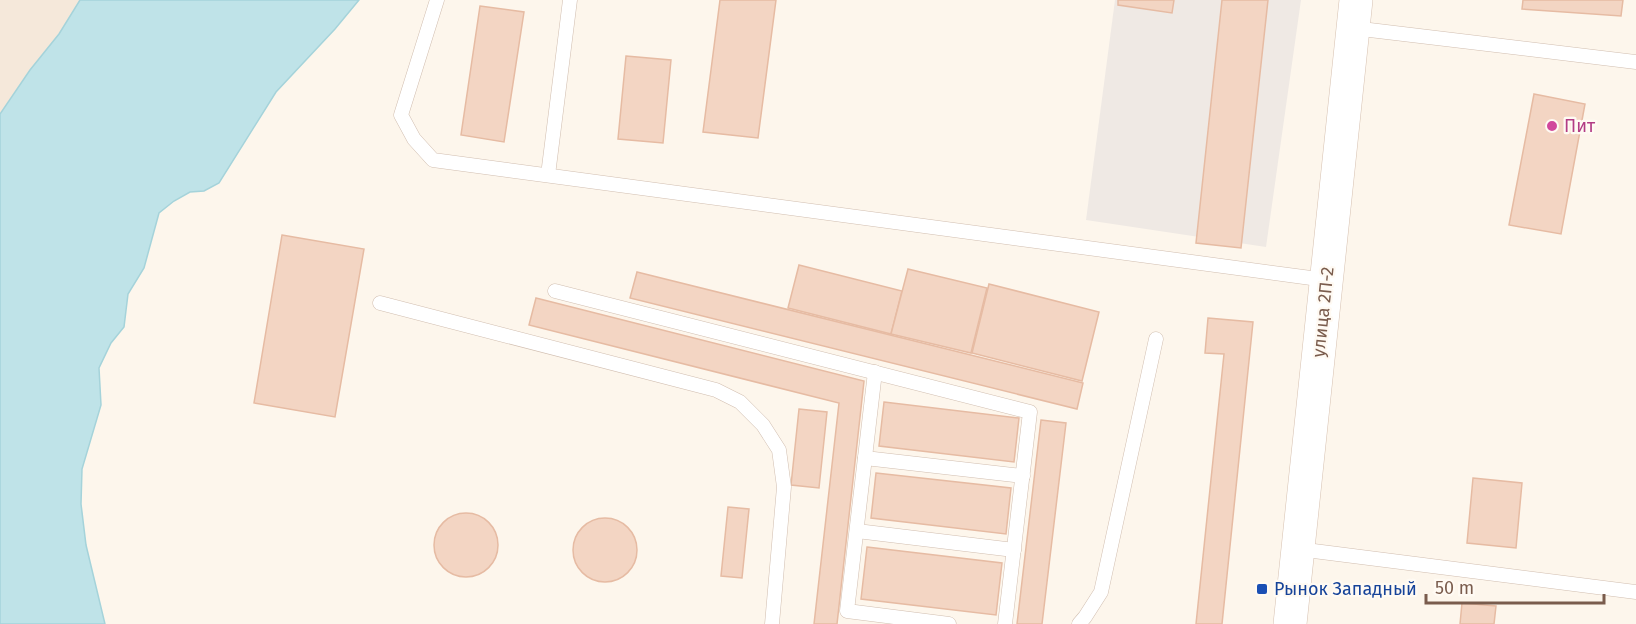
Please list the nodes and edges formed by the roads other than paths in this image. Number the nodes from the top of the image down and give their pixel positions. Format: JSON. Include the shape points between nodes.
{"nodes":[{"id":1,"x":437,"y":0,"type":"edge"},
{"id":2,"x":570,"y":0,"type":"edge"},
{"id":3,"x":1355,"y":14,"type":"edge"},
{"id":4,"x":1636,"y":62,"type":"edge"},
{"id":5,"x":548,"y":176,"type":"junction"},
{"id":6,"x":1326,"y":280,"type":"junction"},
{"id":7,"x":555,"y":291,"type":"dead end"},
{"id":8,"x":380,"y":303,"type":"dead end"},
{"id":9,"x":1156,"y":339,"type":"dead end"},
{"id":10,"x":875,"y":372,"type":"junction"},
{"id":11,"x":865,"y":458,"type":"junction"},
{"id":12,"x":1023,"y":477,"type":"junction"},
{"id":13,"x":857,"y":531,"type":"junction"},
{"id":14,"x":1298,"y":549,"type":"junction"},
{"id":15,"x":1014,"y":550,"type":"junction"},
{"id":16,"x":1636,"y":592,"type":"edge"},
{"id":17,"x":772,"y":624,"type":"edge"},
{"id":18,"x":949,"y":624,"type":"edge"},
{"id":19,"x":1005,"y":624,"type":"edge"},
{"id":20,"x":1079,"y":624,"type":"edge"},
{"id":21,"x":1290,"y":624,"type":"edge"}],
"edges":[{"from":1,"to":5,"type":"lane","via":[[401,115],[414,139],[433,160]]},
{"from":2,"to":5,"type":"lane"},
{"from":3,"to":4,"type":"lane"},
{"from":3,"to":6,"type":"main road","name":"улица 2П-2"},
{"from":5,"to":6,"type":"lane"},
{"from":6,"to":14,"type":"main road","name":"улица 2П-2"},
{"from":7,"to":10,"type":"lane"},
{"from":8,"to":17,"type":"lane","via":[[716,390],[740,402],[763,425],[779,450],[784,488]]},
{"from":9,"to":20,"type":"lane","via":[[1101,592]]},
{"from":10,"to":11,"type":"lane"},
{"from":10,"to":12,"type":"lane","via":[[1030,412]]},
{"from":11,"to":12,"type":"lane"},
{"from":11,"to":13,"type":"lane"},
{"from":12,"to":15,"type":"lane"},
{"from":13,"to":15,"type":"lane"},
{"from":13,"to":18,"type":"lane","via":[[847,611]]},
{"from":14,"to":16,"type":"lane"},
{"from":14,"to":21,"type":"main road","name":"улица 2П-2"},
{"from":15,"to":19,"type":"lane"}]}
